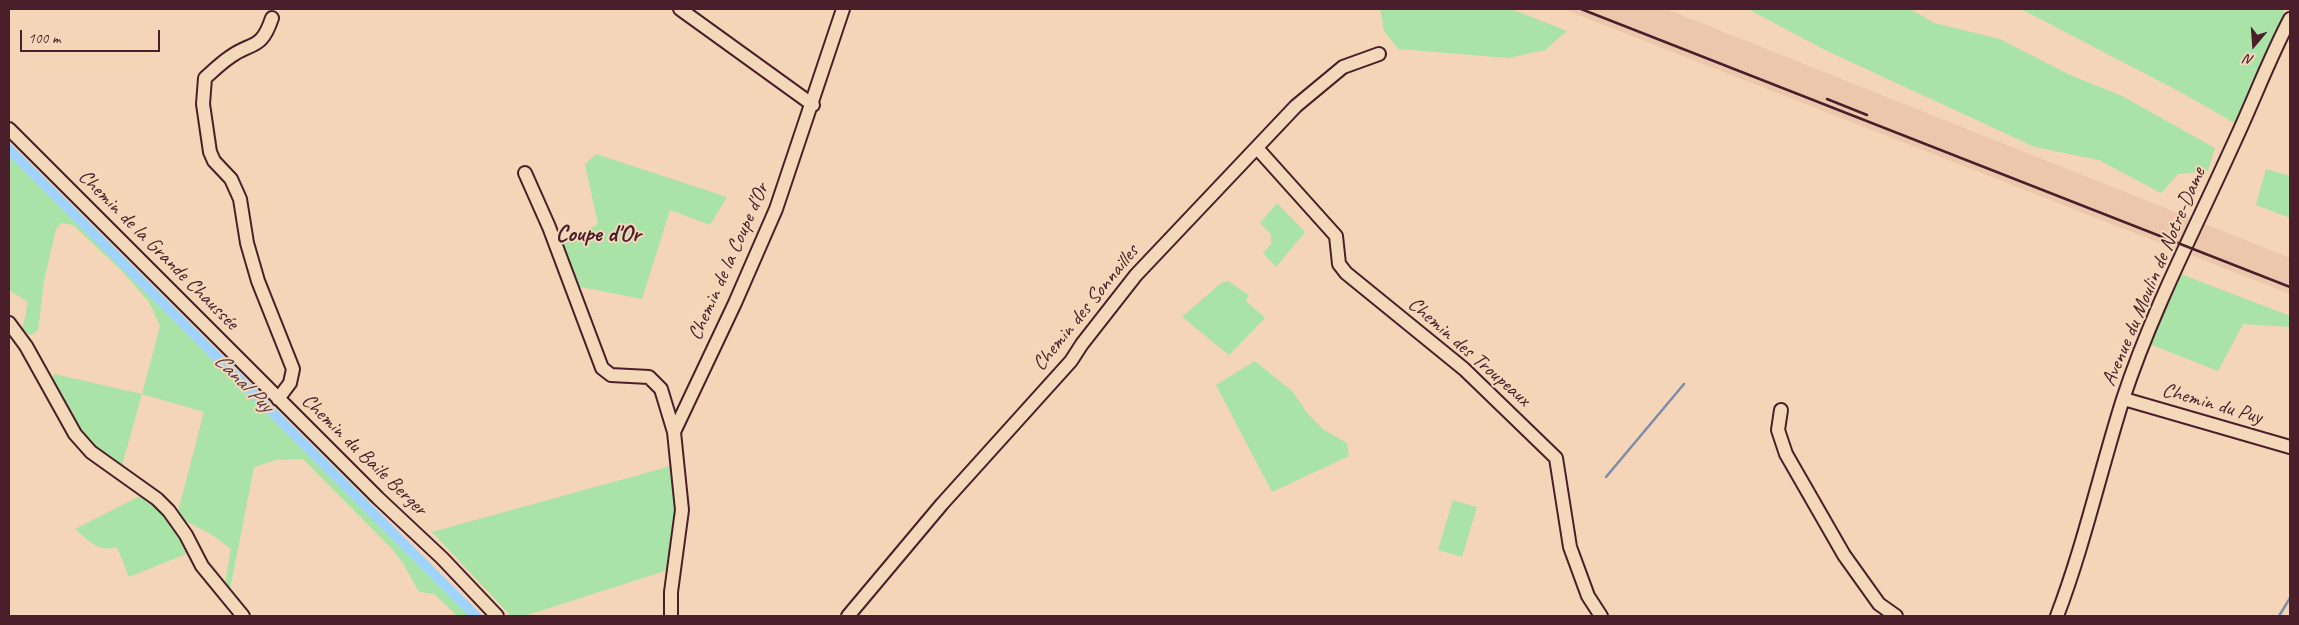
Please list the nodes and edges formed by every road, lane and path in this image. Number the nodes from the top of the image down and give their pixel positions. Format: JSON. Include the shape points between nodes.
{"nodes":[{"id":1,"x":680,"y":9,"type":"edge"},
{"id":2,"x":844,"y":9,"type":"edge"},
{"id":3,"x":272,"y":18,"type":"dead end"},
{"id":4,"x":2290,"y":19,"type":"edge"},
{"id":5,"x":1379,"y":54,"type":"dead end"},
{"id":6,"x":813,"y":105,"type":"junction"},
{"id":7,"x":9,"y":129,"type":"edge"},
{"id":8,"x":1257,"y":148,"type":"junction"},
{"id":9,"x":524,"y":173,"type":"dead end"},
{"id":10,"x":9,"y":324,"type":"edge"},
{"id":11,"x":278,"y":399,"type":"junction"},
{"id":12,"x":2124,"y":399,"type":"junction"},
{"id":13,"x":1781,"y":410,"type":"dead end"},
{"id":14,"x":674,"y":432,"type":"junction"},
{"id":15,"x":2290,"y":446,"type":"edge"},
{"id":16,"x":242,"y":616,"type":"edge"},
{"id":17,"x":497,"y":616,"type":"edge"},
{"id":18,"x":671,"y":616,"type":"edge"},
{"id":19,"x":848,"y":616,"type":"edge"},
{"id":20,"x":1601,"y":616,"type":"edge"},
{"id":21,"x":1896,"y":616,"type":"edge"},
{"id":22,"x":2057,"y":616,"type":"edge"}],
"edges":[{"from":1,"to":6,"type":"street"},
{"from":2,"to":6,"type":"street","name":"Chemin de la Coupe d'Or"},
{"from":3,"to":11,"type":"street","name":"Chemin du Baile Berger","via":[[260,41],[231,56],[205,78],[203,104],[210,152],[231,179],[240,199],[247,243],[258,281],[293,369],[290,383]]},
{"from":4,"to":12,"type":"street","name":"Avenue du Moulin de Notre-Dame","via":[[2154,317]]},
{"from":5,"to":8,"type":"street","name":"Chemin des Sonnailles","via":[[1332,74],[1296,106]]},
{"from":6,"to":14,"type":"street","name":"Chemin de la Coupe d'Or","via":[[776,209]]},
{"from":7,"to":11,"type":"street","name":"Chemin de la Grande Chaussée"},
{"from":8,"to":19,"type":"street","name":"Chemin des Sonnailles","via":[[1136,275],[1072,361],[942,504]]},
{"from":8,"to":20,"type":"street","name":"Chemin des Troupeaux","via":[[1336,236],[1340,264],[1346,273],[1464,369],[1556,458],[1570,547],[1588,596]]},
{"from":9,"to":14,"type":"street","via":[[549,227],[602,368],[611,375],[649,376],[661,389]]},
{"from":10,"to":16,"type":"street","via":[[26,346],[75,434],[91,452],[169,511],[202,566]]},
{"from":11,"to":17,"type":"street","name":"Chemin du Baile Berger"},
{"from":12,"to":15,"type":"street","name":"Chemin du Puy"},
{"from":12,"to":22,"type":"street","name":"Avenue du Moulin de Notre-Dame","via":[[2084,538]]},
{"from":13,"to":21,"type":"street","via":[[1778,430],[1786,454],[1844,555],[1879,604]]},
{"from":14,"to":18,"type":"street","via":[[682,510]]}]}
